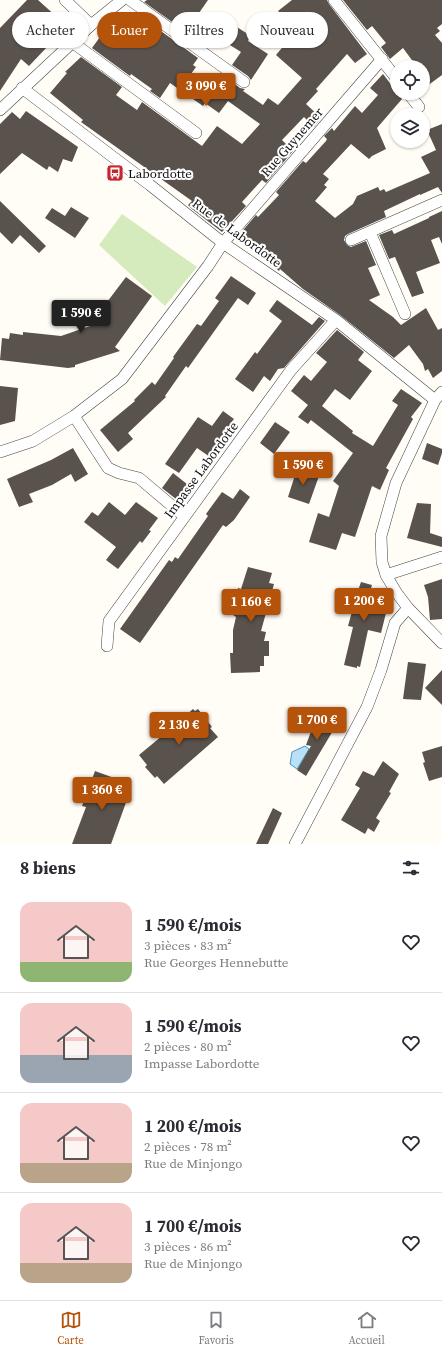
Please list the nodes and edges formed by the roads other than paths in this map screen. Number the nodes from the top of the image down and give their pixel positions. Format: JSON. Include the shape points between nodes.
{"nodes":[{"id":1,"x":65,"y":0,"type":"edge"},
{"id":2,"x":122,"y":0,"type":"edge"},
{"id":3,"x":130,"y":0,"type":"edge"},
{"id":4,"x":334,"y":0,"type":"edge"},
{"id":5,"x":92,"y":25,"type":"junction"},
{"id":6,"x":89,"y":28,"type":"edge"},
{"id":7,"x":65,"y":48,"type":"edge"},
{"id":8,"x":80,"y":48,"type":"edge"},
{"id":9,"x":382,"y":59,"type":"junction"},
{"id":10,"x":390,"y":70,"type":"edge"},
{"id":11,"x":244,"y":82,"type":"dead end"},
{"id":12,"x":22,"y":88,"type":"junction"},
{"id":13,"x":414,"y":100,"type":"edge"},
{"id":14,"x":419,"y":107,"type":"dead end"},
{"id":15,"x":0,"y":110,"type":"edge"},
{"id":16,"x":196,"y":133,"type":"dead end"},
{"id":17,"x":442,"y":200,"type":"edge"},
{"id":18,"x":370,"y":232,"type":"junction"},
{"id":19,"x":351,"y":240,"type":"dead end"},
{"id":20,"x":223,"y":243,"type":"junction"},
{"id":21,"x":405,"y":314,"type":"dead end"},
{"id":22,"x":336,"y":320,"type":"junction"},
{"id":23,"x":438,"y":396,"type":"edge"},
{"id":24,"x":74,"y":416,"type":"junction"},
{"id":25,"x":0,"y":452,"type":"edge"},
{"id":26,"x":184,"y":516,"type":"junction"},
{"id":27,"x":442,"y":557,"type":"edge"},
{"id":28,"x":386,"y":575,"type":"junction"},
{"id":29,"x":408,"y":608,"type":"junction"},
{"id":30,"x":442,"y":642,"type":"edge"},
{"id":31,"x":108,"y":646,"type":"dead end"},
{"id":32,"x":295,"y":844,"type":"edge"}],
"edges":[{"from":1,"to":5,"type":"street"},
{"from":2,"to":5,"type":"street"},
{"from":3,"to":11,"type":"street"},
{"from":4,"to":9,"type":"street"},
{"from":5,"to":6,"type":"street"},
{"from":7,"to":12,"type":"street"},
{"from":8,"to":16,"type":"street"},
{"from":9,"to":10,"type":"street"},
{"from":9,"to":20,"type":"street","name":"Rue Guynemer"},
{"from":12,"to":15,"type":"street"},
{"from":12,"to":20,"type":"street","name":"Rue de Labordotte"},
{"from":13,"to":14,"type":"street"},
{"from":17,"to":18,"type":"street"},
{"from":18,"to":19,"type":"street"},
{"from":18,"to":21,"type":"street"},
{"from":20,"to":22,"type":"street","name":"Rue de Labordotte"},
{"from":20,"to":24,"type":"street","name":"Rue Guynemer","via":[[122,379]]},
{"from":22,"to":23,"type":"street","name":"Rue de Labordotte"},
{"from":22,"to":26,"type":"street","name":"Impasse Labordotte","via":[[291,370]]},
{"from":23,"to":28,"type":"street","via":[[396,483],[381,536],[382,562]]},
{"from":24,"to":25,"type":"street","name":"Rue Guynemer","via":[[33,441]]},
{"from":24,"to":26,"type":"street","via":[[108,468],[139,478]]},
{"from":26,"to":31,"type":"street","name":"Impasse Labordotte","via":[[109,621]]},
{"from":27,"to":28,"type":"street"},
{"from":28,"to":29,"type":"street"},
{"from":29,"to":30,"type":"street"},
{"from":29,"to":32,"type":"street","via":[[395,623],[367,707]]}]}
